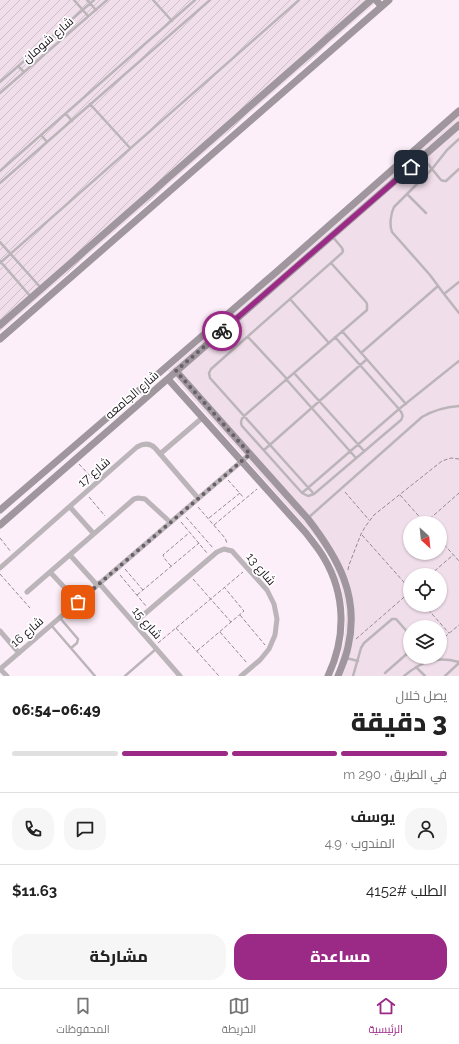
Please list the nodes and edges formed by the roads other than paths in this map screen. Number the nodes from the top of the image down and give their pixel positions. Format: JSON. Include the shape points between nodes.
{"nodes":[{"id":1,"x":74,"y":0,"type":"edge"},
{"id":2,"x":87,"y":0,"type":"edge"},
{"id":3,"x":94,"y":0,"type":"edge"},
{"id":4,"x":107,"y":0,"type":"edge"},
{"id":5,"x":153,"y":0,"type":"edge"},
{"id":6,"x":195,"y":0,"type":"edge"},
{"id":7,"x":210,"y":0,"type":"edge"},
{"id":8,"x":299,"y":0,"type":"edge"},
{"id":9,"x":376,"y":0,"type":"edge"},
{"id":10,"x":388,"y":0,"type":"edge"},
{"id":11,"x":366,"y":2,"type":"edge"},
{"id":12,"x":90,"y":3,"type":"junction"},
{"id":13,"x":381,"y":6,"type":"junction"},
{"id":14,"x":83,"y":10,"type":"junction"},
{"id":15,"x":96,"y":10,"type":"junction"},
{"id":16,"x":372,"y":14,"type":"junction"},
{"id":17,"x":88,"y":16,"type":"junction"},
{"id":18,"x":172,"y":20,"type":"junction"},
{"id":19,"x":54,"y":35,"type":"junction"},
{"id":20,"x":60,"y":41,"type":"junction"},
{"id":21,"x":18,"y":66,"type":"junction"},
{"id":22,"x":24,"y":72,"type":"junction"},
{"id":23,"x":0,"y":82,"type":"edge"},
{"id":24,"x":0,"y":93,"type":"edge"},
{"id":25,"x":90,"y":104,"type":"junction"},
{"id":26,"x":459,"y":111,"type":"edge"},
{"id":27,"x":66,"y":114,"type":"junction"},
{"id":28,"x":72,"y":121,"type":"junction"},
{"id":29,"x":459,"y":125,"type":"edge"},
{"id":30,"x":41,"y":135,"type":"junction"},
{"id":31,"x":459,"y":139,"type":"edge"},
{"id":32,"x":47,"y":142,"type":"junction"},
{"id":33,"x":130,"y":148,"type":"junction"},
{"id":34,"x":422,"y":157,"type":"junction"},
{"id":35,"x":432,"y":169,"type":"junction"},
{"id":36,"x":459,"y":169,"type":"edge"},
{"id":37,"x":0,"y":171,"type":"edge"},
{"id":38,"x":0,"y":183,"type":"edge"},
{"id":39,"x":406,"y":194,"type":"junction"},
{"id":40,"x":426,"y":213,"type":"dead end"},
{"id":41,"x":331,"y":236,"type":"junction"},
{"id":42,"x":0,"y":242,"type":"edge"},
{"id":43,"x":10,"y":254,"type":"junction"},
{"id":44,"x":0,"y":262,"type":"edge"},
{"id":45,"x":331,"y":263,"type":"junction"},
{"id":46,"x":274,"y":274,"type":"junction"},
{"id":47,"x":280,"y":281,"type":"junction"},
{"id":48,"x":459,"y":282,"type":"edge"},
{"id":49,"x":438,"y":286,"type":"junction"},
{"id":50,"x":41,"y":288,"type":"junction"},
{"id":51,"x":444,"y":294,"type":"junction"},
{"id":52,"x":32,"y":297,"type":"junction"},
{"id":53,"x":49,"y":297,"type":"junction"},
{"id":54,"x":290,"y":299,"type":"junction"},
{"id":55,"x":39,"y":306,"type":"junction"},
{"id":56,"x":459,"y":313,"type":"edge"},
{"id":57,"x":0,"y":325,"type":"edge"},
{"id":58,"x":342,"y":331,"type":"junction"},
{"id":59,"x":248,"y":336,"type":"junction"},
{"id":60,"x":335,"y":337,"type":"junction"},
{"id":61,"x":0,"y":340,"type":"edge"},
{"id":62,"x":328,"y":342,"type":"junction"},
{"id":63,"x":361,"y":354,"type":"junction"},
{"id":64,"x":366,"y":360,"type":"junction"},
{"id":65,"x":459,"y":361,"type":"edge"},
{"id":66,"x":360,"y":365,"type":"junction"},
{"id":67,"x":176,"y":371,"type":"junction"},
{"id":68,"x":294,"y":373,"type":"junction"},
{"id":69,"x":168,"y":379,"type":"junction"},
{"id":70,"x":286,"y":379,"type":"junction"},
{"id":71,"x":319,"y":401,"type":"junction"},
{"id":72,"x":406,"y":404,"type":"junction"},
{"id":73,"x":459,"y":406,"type":"edge"},
{"id":74,"x":311,"y":408,"type":"junction"},
{"id":75,"x":399,"y":409,"type":"junction"},
{"id":76,"x":244,"y":416,"type":"junction"},
{"id":77,"x":202,"y":418,"type":"junction"},
{"id":78,"x":270,"y":444,"type":"junction"},
{"id":79,"x":358,"y":445,"type":"junction"},
{"id":80,"x":264,"y":450,"type":"junction"},
{"id":81,"x":364,"y":451,"type":"junction"},
{"id":82,"x":350,"y":452,"type":"junction"},
{"id":83,"x":160,"y":454,"type":"junction"},
{"id":84,"x":250,"y":454,"type":"junction"},
{"id":85,"x":356,"y":458,"type":"junction"},
{"id":86,"x":241,"y":461,"type":"junction"},
{"id":87,"x":308,"y":488,"type":"junction"},
{"id":88,"x":302,"y":493,"type":"junction"},
{"id":89,"x":314,"y":494,"type":"junction"},
{"id":90,"x":196,"y":500,"type":"junction"},
{"id":91,"x":70,"y":507,"type":"junction"},
{"id":92,"x":0,"y":510,"type":"edge"},
{"id":93,"x":308,"y":519,"type":"junction"},
{"id":94,"x":170,"y":522,"type":"junction"},
{"id":95,"x":0,"y":525,"type":"edge"},
{"id":96,"x":94,"y":534,"type":"junction"},
{"id":97,"x":70,"y":555,"type":"junction"},
{"id":98,"x":0,"y":568,"type":"edge"},
{"id":99,"x":50,"y":572,"type":"junction"},
{"id":100,"x":98,"y":584,"type":"junction"},
{"id":101,"x":27,"y":592,"type":"dead end"},
{"id":102,"x":78,"y":602,"type":"junction"},
{"id":103,"x":60,"y":618,"type":"junction"},
{"id":104,"x":134,"y":623,"type":"junction"},
{"id":105,"x":51,"y":625,"type":"junction"},
{"id":106,"x":403,"y":627,"type":"edge"},
{"id":107,"x":0,"y":631,"type":"edge"},
{"id":108,"x":155,"y":647,"type":"junction"},
{"id":109,"x":71,"y":648,"type":"junction"},
{"id":110,"x":19,"y":653,"type":"junction"},
{"id":111,"x":403,"y":657,"type":"edge"},
{"id":112,"x":345,"y":658,"type":"junction"},
{"id":113,"x":447,"y":660,"type":"edge"},
{"id":114,"x":358,"y":661,"type":"junction"},
{"id":115,"x":459,"y":662,"type":"edge"},
{"id":116,"x":422,"y":664,"type":"edge"},
{"id":117,"x":416,"y":667,"type":"junction"},
{"id":118,"x":0,"y":669,"type":"edge"},
{"id":119,"x":92,"y":673,"type":"junction"},
{"id":120,"x":384,"y":673,"type":"dead end"},
{"id":121,"x":7,"y":676,"type":"edge"},
{"id":122,"x":88,"y":676,"type":"edge"},
{"id":123,"x":95,"y":676,"type":"edge"},
{"id":124,"x":125,"y":676,"type":"edge"},
{"id":125,"x":180,"y":676,"type":"edge"},
{"id":126,"x":241,"y":676,"type":"edge"},
{"id":127,"x":328,"y":676,"type":"edge"},
{"id":128,"x":338,"y":676,"type":"edge"},
{"id":129,"x":353,"y":676,"type":"edge"},
{"id":130,"x":404,"y":676,"type":"edge"},
{"id":131,"x":425,"y":676,"type":"edge"},
{"id":132,"x":444,"y":676,"type":"edge"}],
"edges":[{"from":1,"to":14,"type":"lane"},
{"from":2,"to":12,"type":"lane"},
{"from":3,"to":12,"type":"lane","name":"شارع شومان"},
{"from":4,"to":15,"type":"lane","name":"شارع شومان"},
{"from":5,"to":18,"type":"lane"},
{"from":6,"to":18,"type":"lane"},
{"from":7,"to":25,"type":"lane"},
{"from":8,"to":33,"type":"lane"},
{"from":9,"to":13,"type":"main road"},
{"from":10,"to":13,"type":"main road"},
{"from":11,"to":16,"type":"main road"},
{"from":11,"to":50,"type":"main road"},
{"from":12,"to":14,"type":"lane","name":"شارع شومان"},
{"from":12,"to":15,"type":"lane"},
{"from":13,"to":16,"type":"main road"},
{"from":14,"to":17,"type":"lane"},
{"from":14,"to":19,"type":"lane","name":"شارع شومان"},
{"from":15,"to":17,"type":"lane","name":"شارع شومان"},
{"from":16,"to":53,"type":"main road"},
{"from":17,"to":20,"type":"lane","name":"شارع شومان"},
{"from":18,"to":27,"type":"lane"},
{"from":19,"to":20,"type":"lane"},
{"from":19,"to":21,"type":"lane","name":"شارع شومان"},
{"from":20,"to":22,"type":"lane","name":"شارع شومان"},
{"from":21,"to":22,"type":"lane"},
{"from":21,"to":23,"type":"lane","name":"شارع شومان"},
{"from":22,"to":24,"type":"lane","name":"شارع شومان"},
{"from":25,"to":28,"type":"lane"},
{"from":25,"to":33,"type":"lane"},
{"from":26,"to":46,"type":"main road","name":"شارع الجامعه"},
{"from":27,"to":28,"type":"lane"},
{"from":27,"to":30,"type":"lane"},
{"from":28,"to":32,"type":"lane"},
{"from":29,"to":34,"type":"main road","name":"شارع الجامعه"},
{"from":30,"to":32,"type":"lane"},
{"from":30,"to":37,"type":"lane"},
{"from":31,"to":35,"type":"lane"},
{"from":32,"to":38,"type":"lane"},
{"from":33,"to":43,"type":"lane"},
{"from":34,"to":35,"type":"lane"},
{"from":34,"to":41,"type":"main road","name":"شارع الجامعه"},
{"from":35,"to":36,"type":"lane","via":[[441,180],[446,181]]},
{"from":35,"to":39,"type":"lane"},
{"from":39,"to":40,"type":"lane"},
{"from":39,"to":49,"type":"lane","via":[[393,208],[391,230]]},
{"from":41,"to":45,"type":"lane","via":[[343,251]]},
{"from":41,"to":47,"type":"main road","name":"شارع الجامعه"},
{"from":42,"to":43,"type":"lane"},
{"from":43,"to":44,"type":"lane"},
{"from":43,"to":50,"type":"lane"},
{"from":44,"to":52,"type":"lane"},
{"from":45,"to":54,"type":"lane"},
{"from":45,"to":58,"type":"lane","via":[[367,304],[367,310]]},
{"from":46,"to":47,"type":"main road"},
{"from":46,"to":92,"type":"main road","name":"شارع الجامعه"},
{"from":47,"to":67,"type":"main road","name":"شارع الجامعه"},
{"from":48,"to":51,"type":"lane"},
{"from":49,"to":51,"type":"lane"},
{"from":49,"to":63,"type":"lane"},
{"from":50,"to":52,"type":"main road"},
{"from":50,"to":53,"type":"main road"},
{"from":51,"to":56,"type":"lane"},
{"from":52,"to":55,"type":"main road"},
{"from":52,"to":57,"type":"main road"},
{"from":53,"to":55,"type":"main road"},
{"from":54,"to":59,"type":"lane"},
{"from":54,"to":62,"type":"lane"},
{"from":55,"to":61,"type":"main road"},
{"from":58,"to":60,"type":"lane"},
{"from":58,"to":63,"type":"lane"},
{"from":59,"to":70,"type":"lane"},
{"from":59,"to":76,"type":"lane","via":[[209,373],[210,378]]},
{"from":60,"to":62,"type":"lane"},
{"from":60,"to":66,"type":"lane"},
{"from":62,"to":68,"type":"lane"},
{"from":63,"to":64,"type":"lane"},
{"from":64,"to":66,"type":"lane"},
{"from":64,"to":72,"type":"lane"},
{"from":65,"to":72,"type":"lane"},
{"from":66,"to":71,"type":"lane"},
{"from":66,"to":75,"type":"lane"},
{"from":67,"to":69,"type":"main road","name":"شارع الجامعه"},
{"from":67,"to":84,"type":"main road"},
{"from":68,"to":70,"type":"lane"},
{"from":68,"to":71,"type":"lane"},
{"from":69,"to":77,"type":"main road"},
{"from":69,"to":95,"type":"main road","name":"شارع الجامعه"},
{"from":70,"to":74,"type":"lane"},
{"from":70,"to":76,"type":"lane"},
{"from":71,"to":74,"type":"lane"},
{"from":71,"to":79,"type":"lane"},
{"from":72,"to":75,"type":"lane"},
{"from":73,"to":93,"type":"lane","via":[[440,408],[422,417]]},
{"from":74,"to":78,"type":"lane"},
{"from":74,"to":82,"type":"lane"},
{"from":75,"to":79,"type":"lane"},
{"from":75,"to":81,"type":"lane","via":[[403,416],[401,420]]},
{"from":76,"to":78,"type":"lane"},
{"from":76,"to":80,"type":"lane","via":[[241,424]]},
{"from":77,"to":83,"type":"street"},
{"from":77,"to":86,"type":"main road"},
{"from":78,"to":80,"type":"lane"},
{"from":78,"to":87,"type":"lane"},
{"from":79,"to":81,"type":"lane"},
{"from":79,"to":82,"type":"lane"},
{"from":80,"to":88,"type":"lane"},
{"from":81,"to":85,"type":"lane"},
{"from":82,"to":85,"type":"lane"},
{"from":82,"to":87,"type":"lane"},
{"from":83,"to":90,"type":"street","name":"شارع 17"},
{"from":83,"to":91,"type":"street","name":"شارع 17","via":[[152,446],[145,444],[137,447]]},
{"from":84,"to":86,"type":"street","name":"شارع 16"},
{"from":84,"to":93,"type":"main road"},
{"from":85,"to":89,"type":"lane"},
{"from":86,"to":90,"type":"street","name":"شارع 16"},
{"from":86,"to":127,"type":"main road","via":[[306,533],[324,558],[336,582],[341,606],[341,633]]},
{"from":87,"to":88,"type":"lane"},
{"from":87,"to":89,"type":"lane"},
{"from":88,"to":89,"type":"lane","via":[[308,496]]},
{"from":90,"to":94,"type":"street","name":"شارع 16"},
{"from":91,"to":96,"type":"street"},
{"from":91,"to":98,"type":"street","name":"شارع 17"},
{"from":93,"to":112,"type":"main road","via":[[333,554],[346,583],[351,616]]},
{"from":94,"to":96,"type":"street","via":[[142,498],[134,500]]},
{"from":94,"to":100,"type":"street","name":"شارع 16"},
{"from":96,"to":97,"type":"street"},
{"from":97,"to":99,"type":"street"},
{"from":97,"to":100,"type":"street","name":"شارع 15"},
{"from":99,"to":101,"type":"street"},
{"from":99,"to":102,"type":"street"},
{"from":100,"to":102,"type":"street","name":"شارع 16"},
{"from":100,"to":104,"type":"street","name":"شارع 15"},
{"from":102,"to":103,"type":"street","name":"شارع 16"},
{"from":103,"to":105,"type":"street","name":"شارع 16"},
{"from":103,"to":109,"type":"lane","via":[[78,639]]},
{"from":104,"to":108,"type":"street","name":"شارع 15"},
{"from":104,"to":126,"type":"street","name":"شارع 13","via":[[217,552],[228,549],[267,590],[274,604],[277,619],[269,649]]},
{"from":105,"to":109,"type":"lane"},
{"from":105,"to":110,"type":"street","name":"شارع 16"},
{"from":106,"to":114,"type":"lane","via":[[397,620],[392,619],[366,641],[361,648]]},
{"from":107,"to":110,"type":"street"},
{"from":108,"to":124,"type":"lane"},
{"from":108,"to":125,"type":"street","name":"شارع 15"},
{"from":109,"to":119,"type":"lane"},
{"from":110,"to":118,"type":"street","name":"شارع 16"},
{"from":111,"to":120,"type":"lane"},
{"from":112,"to":114,"type":"lane"},
{"from":112,"to":128,"type":"main road"},
{"from":113,"to":115,"type":"lane"},
{"from":114,"to":129,"type":"lane"},
{"from":115,"to":132,"type":"lane"},
{"from":116,"to":117,"type":"lane"},
{"from":117,"to":130,"type":"lane"},
{"from":117,"to":131,"type":"lane"},
{"from":118,"to":121,"type":"street"},
{"from":119,"to":122,"type":"lane"},
{"from":119,"to":123,"type":"lane"}]}
